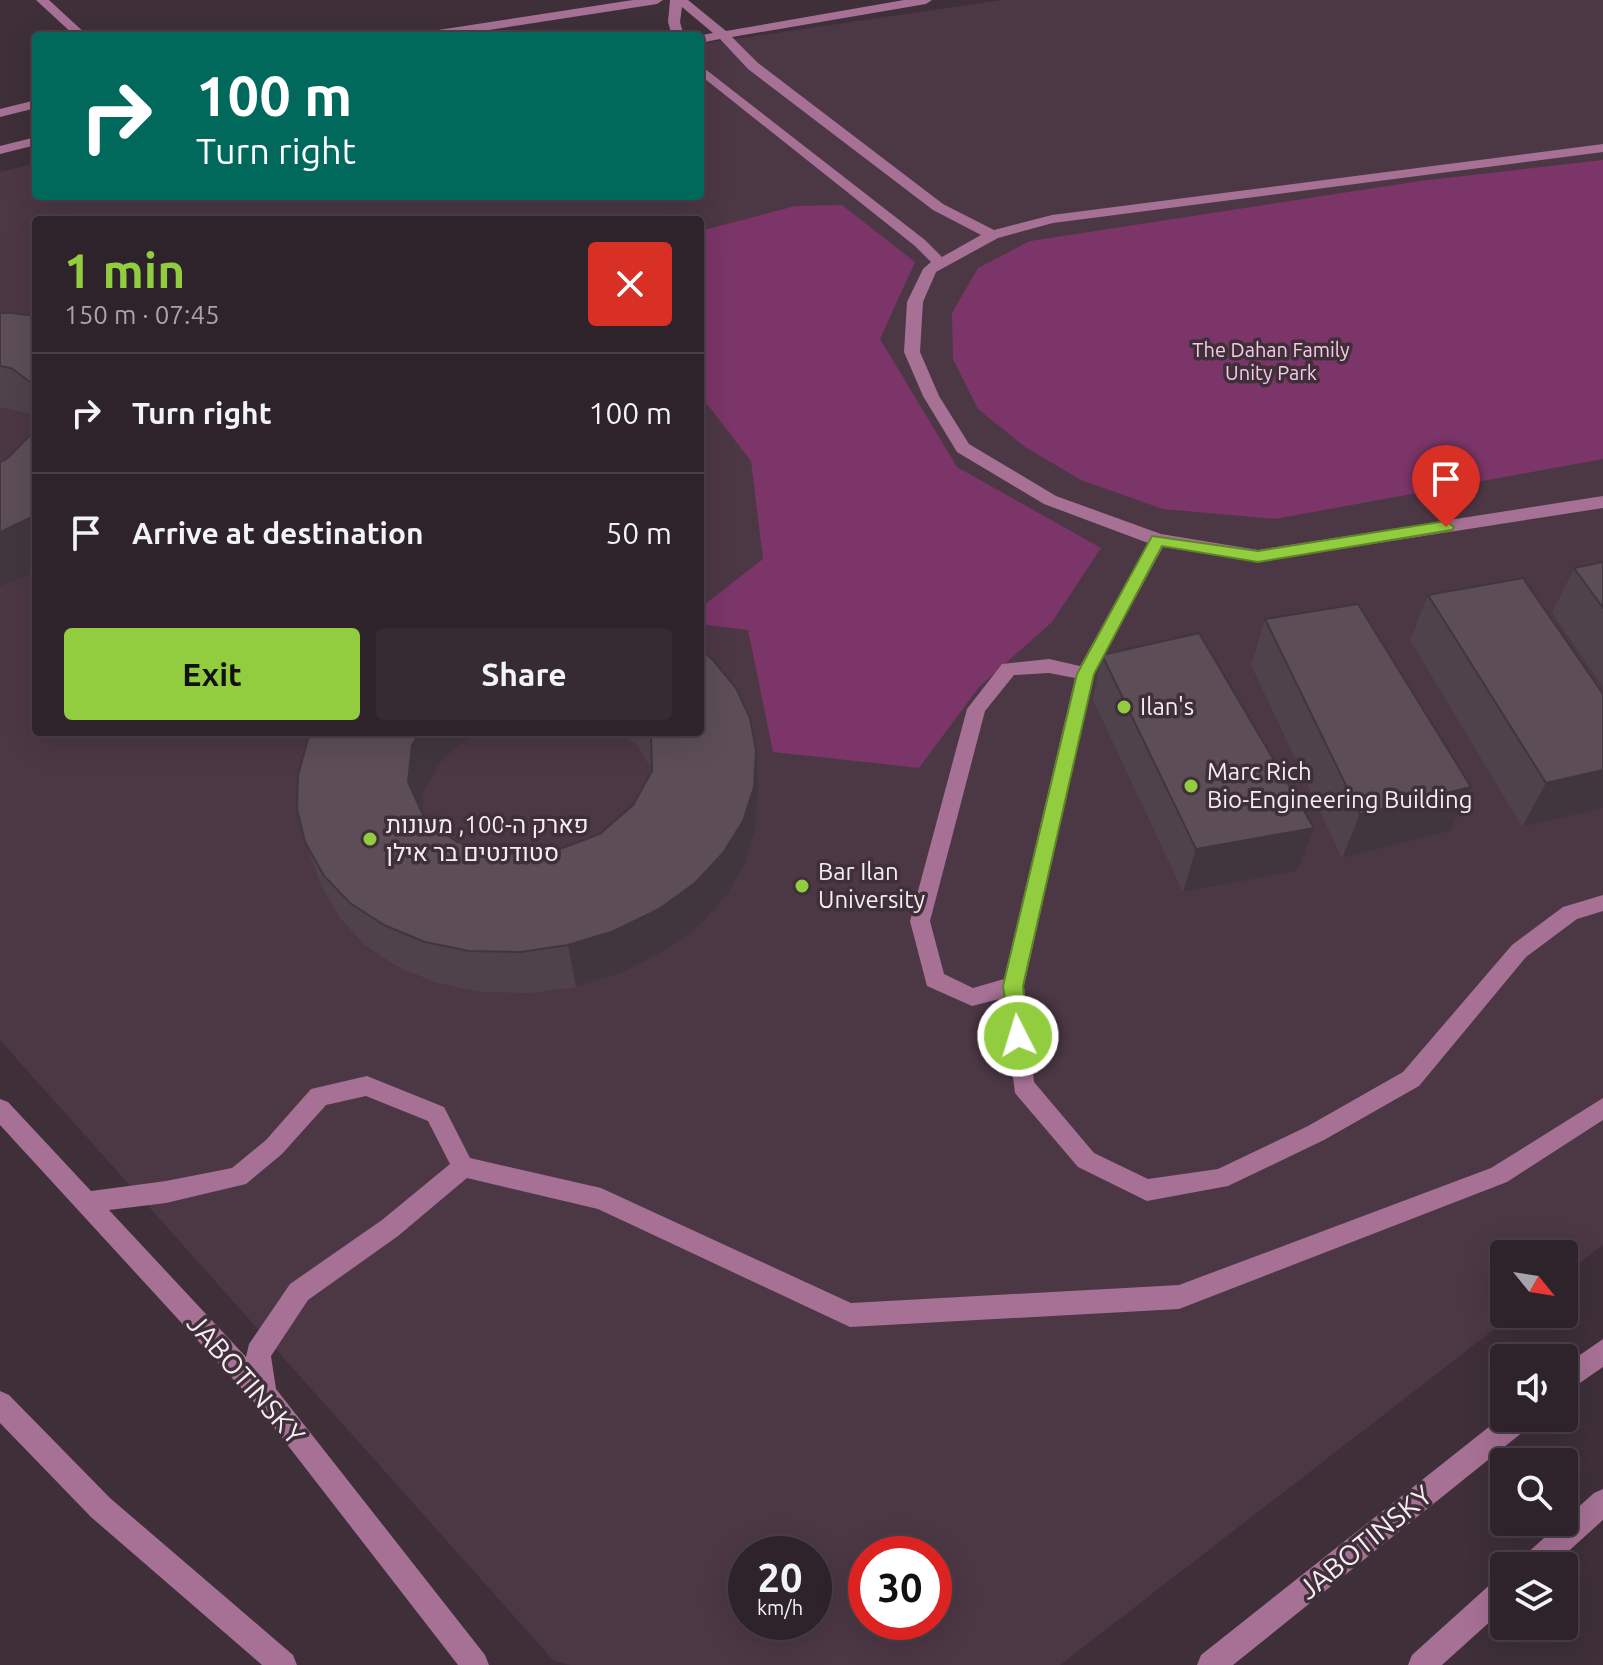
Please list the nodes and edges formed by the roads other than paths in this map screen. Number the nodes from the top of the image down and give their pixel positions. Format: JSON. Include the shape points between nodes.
{"nodes":[{"id":1,"x":42,"y":0,"type":"edge"},
{"id":2,"x":657,"y":0,"type":"edge"},
{"id":3,"x":678,"y":0,"type":"edge"},
{"id":4,"x":926,"y":0,"type":"edge"},
{"id":5,"x":78,"y":32,"type":"edge"},
{"id":6,"x":451,"y":32,"type":"edge"},
{"id":7,"x":677,"y":32,"type":"edge"},
{"id":8,"x":723,"y":35,"type":"junction"},
{"id":9,"x":704,"y":38,"type":"edge"},
{"id":10,"x":704,"y":76,"type":"edge"},
{"id":11,"x":32,"y":105,"type":"edge"},
{"id":12,"x":0,"y":113,"type":"edge"},
{"id":13,"x":32,"y":142,"type":"edge"},
{"id":14,"x":1603,"y":148,"type":"edge"},
{"id":15,"x":0,"y":150,"type":"edge"},
{"id":16,"x":993,"y":235,"type":"junction"},
{"id":17,"x":940,"y":263,"type":"junction"},
{"id":18,"x":1603,"y":502,"type":"edge"},
{"id":19,"x":1158,"y":540,"type":"junction"},
{"id":20,"x":1085,"y":674,"type":"junction"},
{"id":21,"x":1603,"y":903,"type":"edge"},
{"id":22,"x":1013,"y":986,"type":"junction"},
{"id":23,"x":1603,"y":1108,"type":"edge"},
{"id":24,"x":0,"y":1109,"type":"edge"},
{"id":25,"x":463,"y":1167,"type":"junction"},
{"id":26,"x":86,"y":1202,"type":"junction"},
{"id":27,"x":1603,"y":1351,"type":"edge"},
{"id":28,"x":1578,"y":1371,"type":"edge"},
{"id":29,"x":264,"y":1394,"type":"junction"},
{"id":30,"x":0,"y":1404,"type":"edge"},
{"id":31,"x":1502,"y":1432,"type":"edge"},
{"id":32,"x":1603,"y":1502,"type":"edge"},
{"id":33,"x":1548,"y":1552,"type":"edge"},
{"id":34,"x":1490,"y":1604,"type":"edge"},
{"id":35,"x":283,"y":1665,"type":"edge"},
{"id":36,"x":475,"y":1665,"type":"edge"},
{"id":37,"x":1211,"y":1665,"type":"edge"},
{"id":38,"x":1422,"y":1665,"type":"edge"}],
"edges":[{"from":1,"to":5,"type":"street"},
{"from":2,"to":6,"type":"street"},
{"from":3,"to":7,"type":"street"},
{"from":3,"to":8,"type":"street"},
{"from":4,"to":8,"type":"street"},
{"from":8,"to":9,"type":"street"},
{"from":8,"to":16,"type":"street","via":[[753,66],[938,207]]},
{"from":10,"to":17,"type":"street"},
{"from":11,"to":12,"type":"street"},
{"from":13,"to":15,"type":"street"},
{"from":14,"to":16,"type":"street","via":[[1052,219]]},
{"from":16,"to":17,"type":"street"},
{"from":17,"to":19,"type":"street","via":[[930,269],[915,302],[912,352],[963,448],[1050,500]]},
{"from":18,"to":19,"type":"street","via":[[1258,556]]},
{"from":19,"to":20,"type":"street"},
{"from":20,"to":22,"type":"street"},
{"from":20,"to":22,"type":"street","via":[[1049,666],[1009,669],[976,709],[920,921],[935,980],[972,997]]},
{"from":21,"to":22,"type":"street","via":[[1570,913],[1519,951],[1411,1079],[1220,1179],[1147,1190],[1086,1160],[1023,1086]]},
{"from":23,"to":25,"type":"street","via":[[1499,1175],[1179,1297],[850,1315],[601,1199]]},
{"from":24,"to":26,"type":"street","name":"JABOTINSKY"},
{"from":25,"to":26,"type":"street","via":[[436,1114],[367,1086],[319,1096],[274,1147],[238,1177]]},
{"from":25,"to":29,"type":"street","via":[[390,1228],[299,1292],[258,1353]]},
{"from":26,"to":29,"type":"street","name":"JABOTINSKY"},
{"from":27,"to":28,"type":"street"},
{"from":29,"to":36,"type":"street","name":"JABOTINSKY"},
{"from":30,"to":35,"type":"street","via":[[31,1441]]},
{"from":31,"to":37,"type":"street","name":"JABOTINSKY"},
{"from":32,"to":33,"type":"street"},
{"from":34,"to":38,"type":"street"}]}
